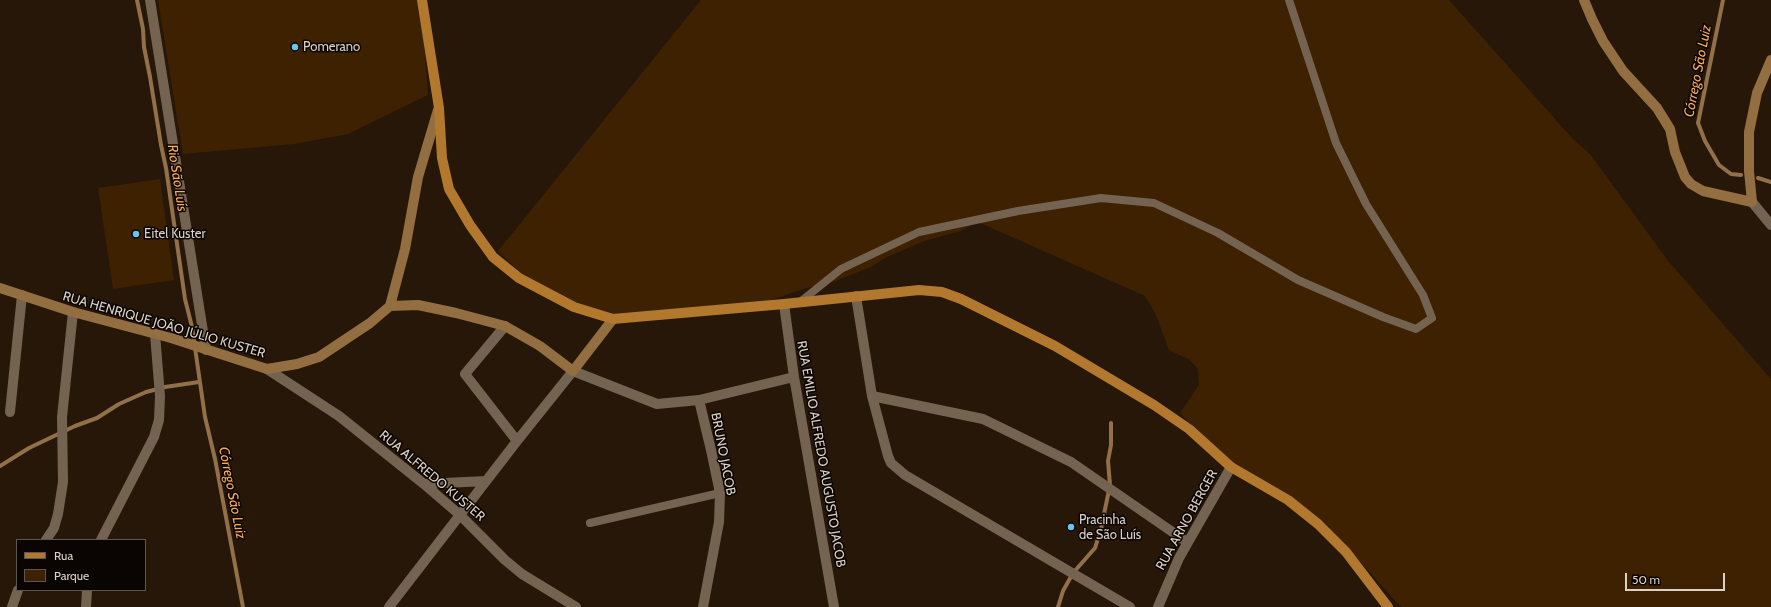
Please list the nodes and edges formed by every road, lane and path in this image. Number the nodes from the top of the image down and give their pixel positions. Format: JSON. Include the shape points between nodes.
{"nodes":[{"id":1,"x":150,"y":0,"type":"edge"},
{"id":2,"x":422,"y":0,"type":"edge"},
{"id":3,"x":1289,"y":0,"type":"edge"},
{"id":4,"x":1584,"y":0,"type":"edge"},
{"id":5,"x":1771,"y":60,"type":"edge"},
{"id":6,"x":439,"y":108,"type":"junction"},
{"id":7,"x":1752,"y":202,"type":"junction"},
{"id":8,"x":1771,"y":225,"type":"edge"},
{"id":9,"x":0,"y":288,"type":"edge"},
{"id":10,"x":22,"y":295,"type":"junction"},
{"id":11,"x":856,"y":296,"type":"junction"},
{"id":12,"x":800,"y":302,"type":"junction"},
{"id":13,"x":784,"y":304,"type":"junction"},
{"id":14,"x":390,"y":306,"type":"junction"},
{"id":15,"x":73,"y":312,"type":"junction"},
{"id":16,"x":613,"y":319,"type":"junction"},
{"id":17,"x":504,"y":326,"type":"junction"},
{"id":18,"x":155,"y":334,"type":"junction"},
{"id":19,"x":204,"y":349,"type":"junction"},
{"id":20,"x":267,"y":369,"type":"junction"},
{"id":21,"x":573,"y":371,"type":"junction"},
{"id":22,"x":794,"y":377,"type":"junction"},
{"id":23,"x":872,"y":396,"type":"junction"},
{"id":24,"x":699,"y":400,"type":"junction"},
{"id":25,"x":10,"y":412,"type":"dead end"},
{"id":26,"x":517,"y":441,"type":"junction"},
{"id":27,"x":1231,"y":467,"type":"junction"},
{"id":28,"x":486,"y":481,"type":"junction"},
{"id":29,"x":424,"y":484,"type":"junction"},
{"id":30,"x":720,"y":493,"type":"junction"},
{"id":31,"x":460,"y":515,"type":"junction"},
{"id":32,"x":590,"y":523,"type":"dead end"},
{"id":33,"x":47,"y":539,"type":"edge"},
{"id":34,"x":102,"y":539,"type":"edge"},
{"id":35,"x":1187,"y":542,"type":"junction"},
{"id":36,"x":18,"y":591,"type":"edge"},
{"id":37,"x":87,"y":591,"type":"edge"},
{"id":38,"x":12,"y":607,"type":"edge"},
{"id":39,"x":86,"y":607,"type":"edge"},
{"id":40,"x":389,"y":607,"type":"edge"},
{"id":41,"x":576,"y":607,"type":"edge"},
{"id":42,"x":703,"y":607,"type":"edge"},
{"id":43,"x":834,"y":607,"type":"edge"},
{"id":44,"x":1130,"y":607,"type":"edge"},
{"id":45,"x":1158,"y":607,"type":"edge"},
{"id":46,"x":1388,"y":607,"type":"edge"}],
"edges":[{"from":1,"to":19,"type":"street"},
{"from":2,"to":6,"type":"main road"},
{"from":3,"to":12,"type":"lane","via":[[1336,143],[1366,204],[1423,296],[1432,318],[1416,329],[1298,280],[1218,233],[1154,203],[1101,198],[1018,211],[920,232],[841,269]]},
{"from":4,"to":7,"type":"street","via":[[1592,19],[1623,71],[1657,108],[1670,129],[1675,152],[1685,177],[1703,191]]},
{"from":5,"to":7,"type":"street","via":[[1757,93],[1749,132]]},
{"from":6,"to":14,"type":"street","via":[[418,177],[405,249]]},
{"from":6,"to":16,"type":"main road","via":[[442,158],[449,189],[493,257],[518,278],[574,307]]},
{"from":7,"to":8,"type":"street"},
{"from":9,"to":10,"type":"street","name":"RUA HENRIQUE JOÃO JÚLIO KUSTER"},
{"from":10,"to":15,"type":"street","name":"RUA HENRIQUE JOÃO JÚLIO KUSTER"},
{"from":10,"to":25,"type":"street"},
{"from":11,"to":12,"type":"main road"},
{"from":11,"to":23,"type":"street"},
{"from":11,"to":27,"type":"main road","via":[[919,290],[942,292],[961,299],[1055,346],[1154,405],[1189,429]]},
{"from":12,"to":13,"type":"main road"},
{"from":13,"to":16,"type":"main road"},
{"from":13,"to":22,"type":"street","name":"RUA EMILIO ALFREDO AUGUSTO JACOB"},
{"from":14,"to":17,"type":"street","via":[[418,305]]},
{"from":14,"to":20,"type":"street","name":"RUA HENRIQUE JOÃO JÚLIO KUSTER","via":[[370,323],[319,357]]},
{"from":15,"to":18,"type":"street","name":"RUA HENRIQUE JOÃO JÚLIO KUSTER"},
{"from":15,"to":33,"type":"street","via":[[62,417],[63,482],[54,528]]},
{"from":16,"to":21,"type":"street"},
{"from":17,"to":21,"type":"street","via":[[540,346]]},
{"from":17,"to":26,"type":"street","via":[[465,374]]},
{"from":18,"to":19,"type":"street","name":"RUA HENRIQUE JOÃO JÚLIO KUSTER"},
{"from":18,"to":34,"type":"street","via":[[160,396],[159,420],[154,437]]},
{"from":19,"to":20,"type":"street","name":"RUA HENRIQUE JOÃO JÚLIO KUSTER"},
{"from":20,"to":29,"type":"street","name":"RUA ALFREDO KUSTER","via":[[339,416]]},
{"from":21,"to":24,"type":"street","via":[[657,404]]},
{"from":21,"to":26,"type":"street"},
{"from":22,"to":24,"type":"street"},
{"from":22,"to":43,"type":"street","name":"RUA EMILIO ALFREDO AUGUSTO JACOB"},
{"from":23,"to":35,"type":"street","via":[[983,419],[1071,462]]},
{"from":23,"to":44,"type":"street","via":[[888,456],[896,468]]},
{"from":24,"to":30,"type":"street","name":"BRUNO JACOB"},
{"from":26,"to":28,"type":"street"},
{"from":27,"to":35,"type":"street","name":"RUA ARNO BERGER"},
{"from":27,"to":46,"type":"main road","via":[[1288,500],[1318,524],[1346,552]]},
{"from":28,"to":29,"type":"street"},
{"from":28,"to":31,"type":"street"},
{"from":29,"to":31,"type":"street","name":"RUA ALFREDO KUSTER"},
{"from":30,"to":32,"type":"lane"},
{"from":30,"to":42,"type":"street","name":"BRUNO JACOB","via":[[719,522]]},
{"from":31,"to":40,"type":"street"},
{"from":31,"to":41,"type":"street","name":"RUA ALFREDO KUSTER","via":[[522,574]]},
{"from":35,"to":45,"type":"street","name":"RUA ARNO BERGER"},
{"from":36,"to":38,"type":"street"},
{"from":37,"to":39,"type":"street"}]}
